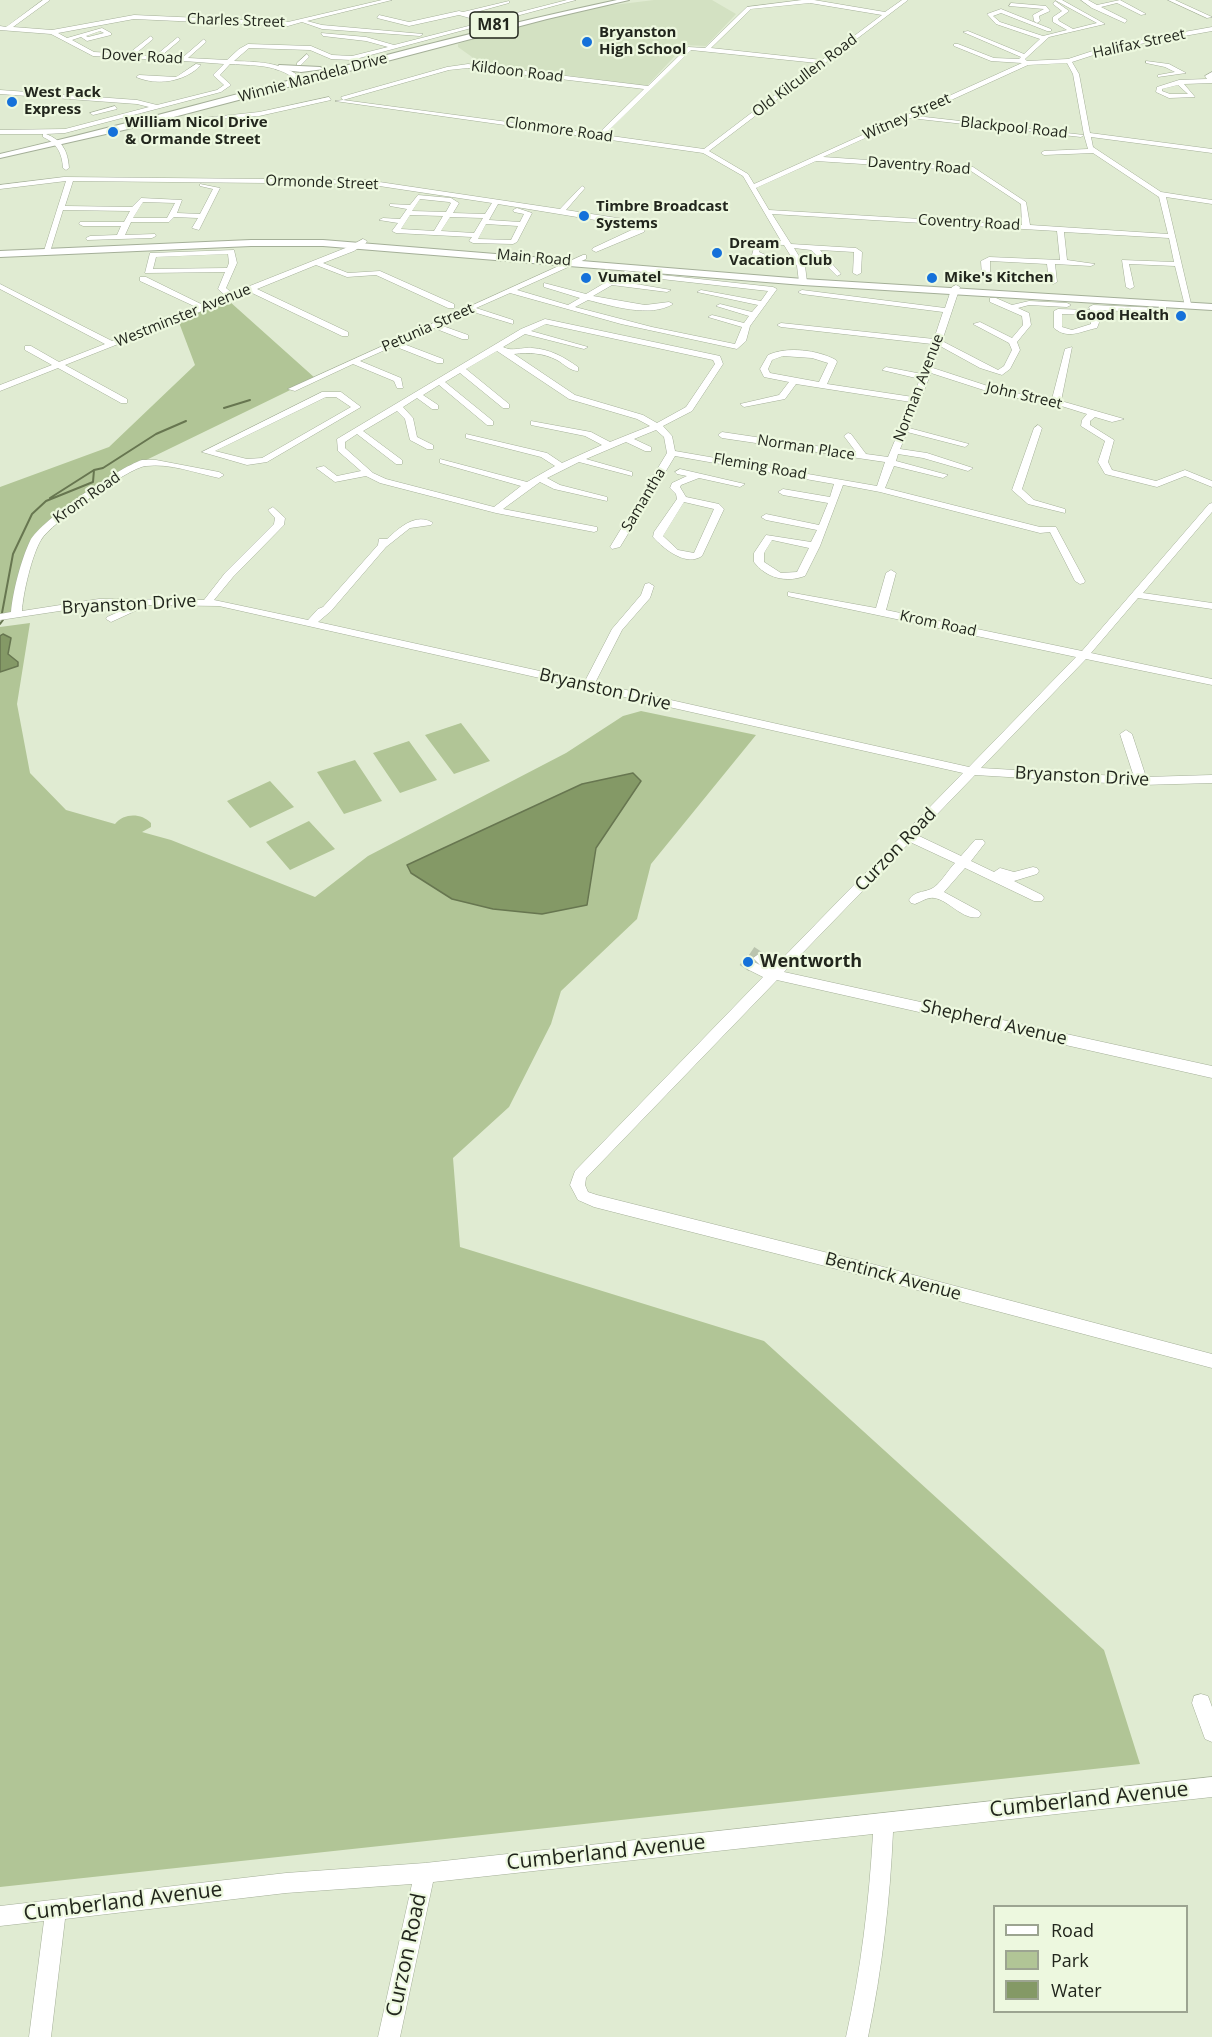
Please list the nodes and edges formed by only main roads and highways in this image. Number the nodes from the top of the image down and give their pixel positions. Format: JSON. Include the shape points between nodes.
{"nodes":[{"id":1,"x":608,"y":0,"type":"edge"},
{"id":2,"x":626,"y":0,"type":"edge"},
{"id":3,"x":329,"y":64,"type":"junction"},
{"id":4,"x":299,"y":80,"type":"junction"},
{"id":5,"x":286,"y":85,"type":"junction"},
{"id":6,"x":52,"y":140,"type":"junction"},
{"id":7,"x":0,"y":154,"type":"edge"},
{"id":8,"x":362,"y":243,"type":"junction"},
{"id":9,"x":47,"y":250,"type":"junction"},
{"id":10,"x":0,"y":252,"type":"edge"},
{"id":11,"x":955,"y":290,"type":"junction"},
{"id":12,"x":1212,"y":302,"type":"edge"},
{"id":13,"x":1188,"y":303,"type":"junction"},
{"id":14,"x":1212,"y":307,"type":"edge"}],
"edges":[{"from":1,"to":3,"type":"main road","name":"Winnie Mandela Drive","number":"M81"},
{"from":2,"to":4,"type":"main road","name":"Winnie Mandela Drive","number":"M81"},
{"from":3,"to":4,"type":"main road","name":"Winnie Mandela Drive","number":"M81"},
{"from":3,"to":4,"type":"main road","via":[[306,70]]},
{"from":4,"to":5,"type":"main road","name":"Winnie Mandela Drive","number":"M81"},
{"from":4,"to":5,"type":"main road"},
{"from":4,"to":6,"type":"main road","name":"Winnie Mandela Drive","number":"M81"},
{"from":5,"to":6,"type":"main road","name":"Winnie Mandela Drive","number":"M81"},
{"from":6,"to":7,"type":"main road","name":"Winnie Mandela Drive","number":"M81"},
{"from":8,"to":9,"type":"main road","name":"Main Road","via":[[263,238]]},
{"from":8,"to":9,"type":"main road","name":"Main Road","via":[[339,248],[251,243]]},
{"from":8,"to":11,"type":"main road","name":"Main Road"},
{"from":9,"to":10,"type":"main road","name":"Main Road"},
{"from":11,"to":13,"type":"main road","name":"Main Road"},
{"from":11,"to":13,"type":"main road","name":"Main Road"},
{"from":12,"to":13,"type":"main road","name":"Main Road"},
{"from":13,"to":14,"type":"main road","name":"Main Road"}]}
